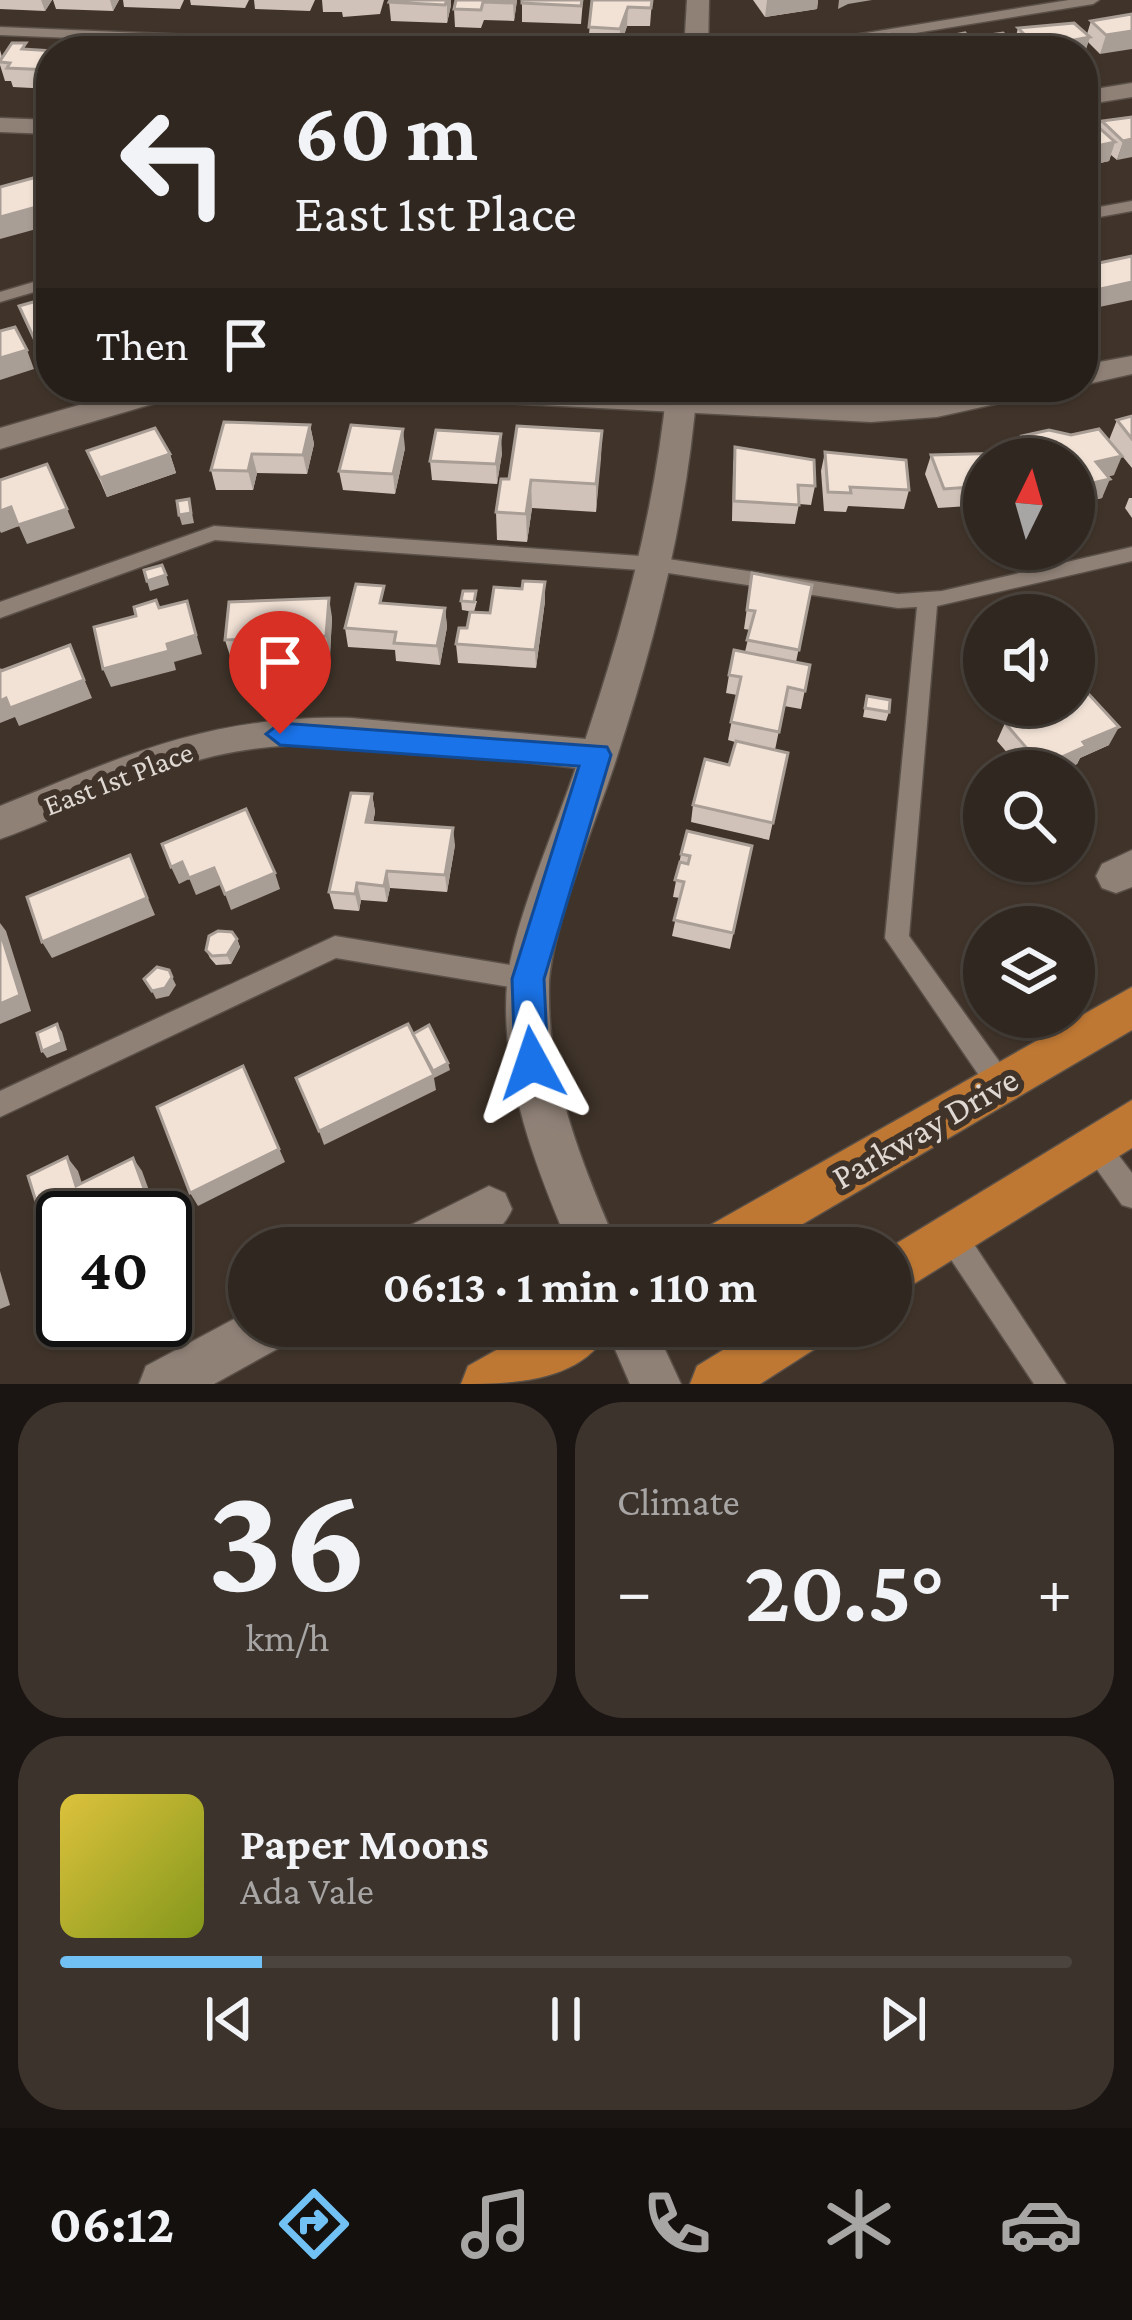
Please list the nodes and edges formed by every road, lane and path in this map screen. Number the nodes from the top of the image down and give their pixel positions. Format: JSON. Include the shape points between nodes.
{"nodes":[{"id":1,"x":698,"y":0,"type":"edge"},
{"id":2,"x":1093,"y":0,"type":"edge"},
{"id":3,"x":0,"y":31,"type":"edge"},
{"id":4,"x":119,"y":36,"type":"edge"},
{"id":5,"x":697,"y":36,"type":"edge"},
{"id":6,"x":872,"y":36,"type":"edge"},
{"id":7,"x":1132,"y":90,"type":"edge"},
{"id":8,"x":1098,"y":96,"type":"edge"},
{"id":9,"x":0,"y":124,"type":"edge"},
{"id":10,"x":36,"y":126,"type":"edge"},
{"id":11,"x":1132,"y":206,"type":"edge"},
{"id":12,"x":1098,"y":212,"type":"edge"},
{"id":13,"x":36,"y":286,"type":"edge"},
{"id":14,"x":0,"y":297,"type":"edge"},
{"id":15,"x":1132,"y":365,"type":"edge"},
{"id":16,"x":1098,"y":372,"type":"edge"},
{"id":17,"x":126,"y":402,"type":"edge"},
{"id":18,"x":682,"y":402,"type":"edge"},
{"id":19,"x":753,"y":402,"type":"edge"},
{"id":20,"x":956,"y":402,"type":"edge"},
{"id":21,"x":0,"y":440,"type":"edge"},
{"id":22,"x":1132,"y":554,"type":"edge"},
{"id":23,"x":655,"y":565,"type":"junction"},
{"id":24,"x":928,"y":598,"type":"junction"},
{"id":25,"x":0,"y":610,"type":"edge"},
{"id":26,"x":597,"y":755,"type":"junction"},
{"id":27,"x":0,"y":823,"type":"edge"},
{"id":28,"x":528,"y":979,"type":"junction"},
{"id":29,"x":1132,"y":1007,"type":"edge"},
{"id":30,"x":1000,"y":1084,"type":"junction"},
{"id":31,"x":0,"y":1104,"type":"edge"},
{"id":32,"x":1114,"y":1133,"type":"edge"},
{"id":33,"x":1132,"y":1196,"type":"edge"},
{"id":34,"x":489,"y":1209,"type":"dead end"},
{"id":35,"x":455,"y":1227,"type":"edge"},
{"id":36,"x":586,"y":1227,"type":"edge"},
{"id":37,"x":753,"y":1227,"type":"edge"},
{"id":38,"x":952,"y":1236,"type":"junction"},
{"id":39,"x":912,"y":1261,"type":"edge"},
{"id":40,"x":233,"y":1347,"type":"edge"},
{"id":41,"x":550,"y":1347,"type":"edge"},
{"id":42,"x":638,"y":1347,"type":"edge"},
{"id":43,"x":774,"y":1347,"type":"edge"},
{"id":44,"x":164,"y":1384,"type":"edge"},
{"id":45,"x":486,"y":1384,"type":"edge"},
{"id":46,"x":656,"y":1384,"type":"edge"},
{"id":47,"x":715,"y":1384,"type":"edge"},
{"id":48,"x":1051,"y":1384,"type":"edge"}],
"edges":[{"from":1,"to":5,"type":"street"},
{"from":2,"to":6,"type":"lane"},
{"from":3,"to":4,"type":"lane"},
{"from":7,"to":8,"type":"street"},
{"from":9,"to":10,"type":"street"},
{"from":11,"to":12,"type":"lane"},
{"from":13,"to":14,"type":"lane"},
{"from":15,"to":16,"type":"street"},
{"from":17,"to":21,"type":"street"},
{"from":18,"to":23,"type":"street"},
{"from":19,"to":20,"type":"street","via":[[871,412]]},
{"from":22,"to":24,"type":"lane"},
{"from":23,"to":24,"type":"lane","via":[[898,601]]},
{"from":23,"to":25,"type":"lane","via":[[214,533]]},
{"from":23,"to":26,"type":"street"},
{"from":24,"to":30,"type":"lane","via":[[897,938]]},
{"from":26,"to":27,"type":"street","name":"East 1st Place","via":[[365,736],[216,741]]},
{"from":26,"to":28,"type":"street"},
{"from":28,"to":31,"type":"lane","via":[[335,947]]},
{"from":28,"to":36,"type":"street","via":[[537,1107]]},
{"from":29,"to":30,"type":"highway","name":"Parkway Drive"},
{"from":30,"to":37,"type":"highway","name":"Parkway Drive"},
{"from":32,"to":33,"type":"lane"},
{"from":32,"to":38,"type":"highway"},
{"from":34,"to":35,"type":"street"},
{"from":38,"to":39,"type":"highway"},
{"from":38,"to":48,"type":"lane"},
{"from":40,"to":44,"type":"street"},
{"from":41,"to":45,"type":"highway"},
{"from":42,"to":46,"type":"street"},
{"from":43,"to":47,"type":"highway"}]}
